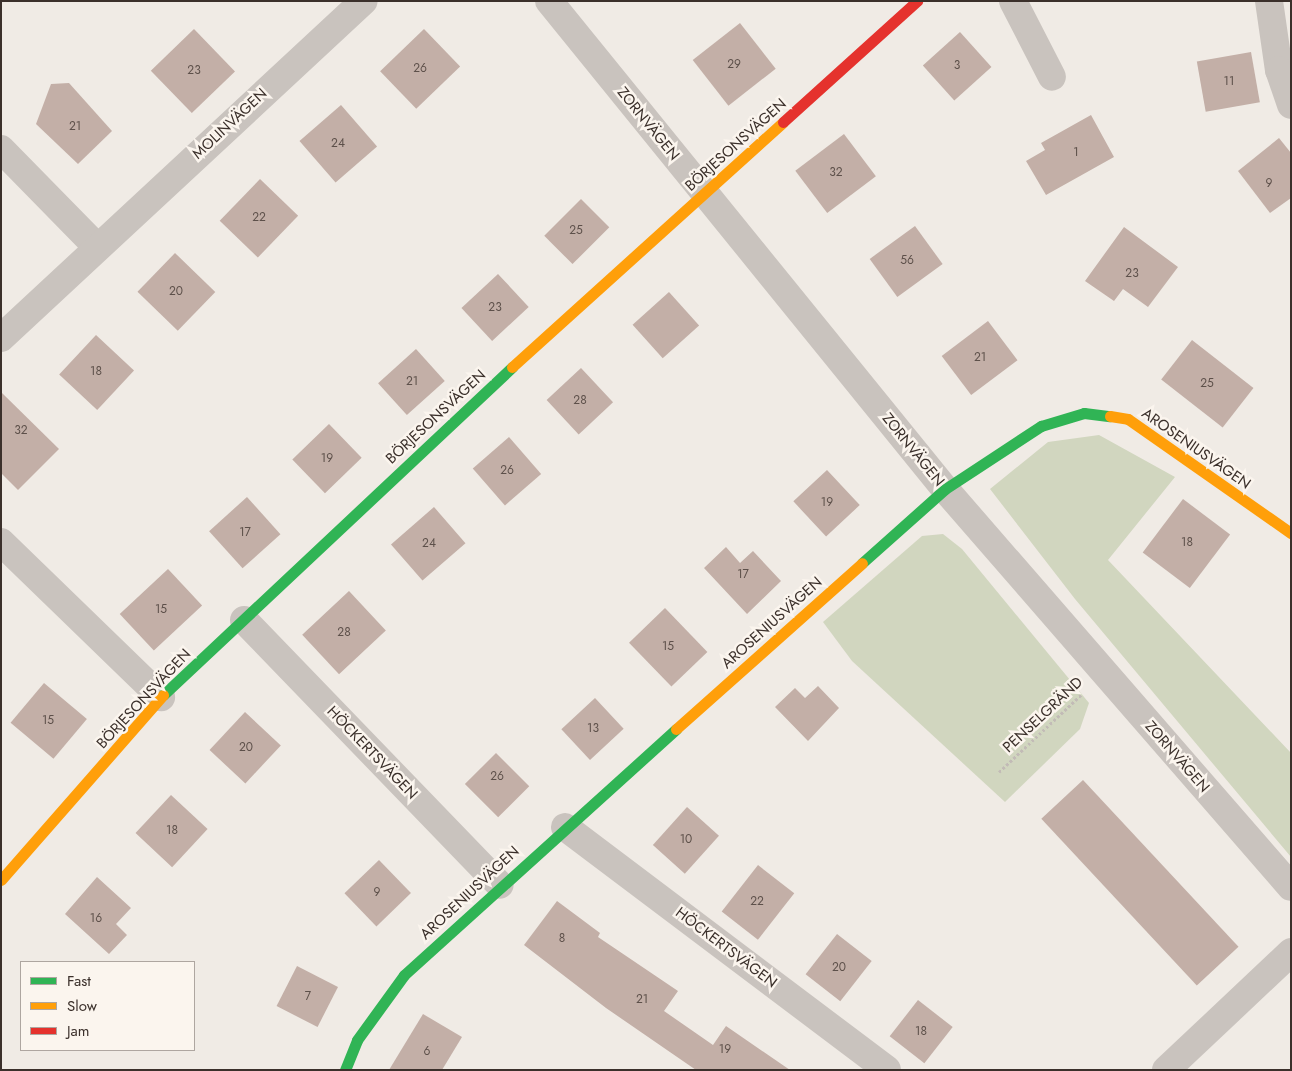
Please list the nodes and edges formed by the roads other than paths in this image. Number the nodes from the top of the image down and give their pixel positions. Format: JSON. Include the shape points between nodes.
{"nodes":[{"id":1,"x":364,"y":1,"type":"edge"},
{"id":2,"x":549,"y":1,"type":"edge"},
{"id":3,"x":917,"y":1,"type":"edge"},
{"id":4,"x":1013,"y":1,"type":"edge"},
{"id":5,"x":1269,"y":1,"type":"edge"},
{"id":6,"x":1052,"y":77,"type":"dead end"},
{"id":7,"x":1291,"y":105,"type":"edge"},
{"id":8,"x":1,"y":149,"type":"edge"},
{"id":9,"x":704,"y":194,"type":"junction"},
{"id":10,"x":97,"y":247,"type":"junction"},
{"id":11,"x":1,"y":338,"type":"edge"},
{"id":12,"x":945,"y":489,"type":"junction"},
{"id":13,"x":1291,"y":533,"type":"edge"},
{"id":14,"x":1,"y":542,"type":"edge"},
{"id":15,"x":244,"y":620,"type":"junction"},
{"id":16,"x":161,"y":698,"type":"junction"},
{"id":17,"x":565,"y":827,"type":"junction"},
{"id":18,"x":1,"y":880,"type":"edge"},
{"id":19,"x":500,"y":886,"type":"junction"},
{"id":20,"x":1291,"y":887,"type":"edge"},
{"id":21,"x":1291,"y":952,"type":"edge"},
{"id":22,"x":344,"y":1070,"type":"edge"},
{"id":23,"x":888,"y":1070,"type":"edge"},
{"id":24,"x":1166,"y":1070,"type":"edge"}],
"edges":[{"from":1,"to":10,"type":"street","name":"MOLINVÄGEN"},
{"from":2,"to":9,"type":"street","name":"ZORNVÄGEN"},
{"from":3,"to":9,"type":"street","name":"BÖRJESONSVÄGEN"},
{"from":4,"to":6,"type":"street"},
{"from":5,"to":7,"type":"street","via":[[1279,70]]},
{"from":8,"to":10,"type":"street"},
{"from":9,"to":12,"type":"street","name":"ZORNVÄGEN"},
{"from":9,"to":15,"type":"street","name":"BÖRJESONSVÄGEN","via":[[485,391]]},
{"from":10,"to":11,"type":"street","name":"MOLINVÄGEN"},
{"from":12,"to":13,"type":"street","name":"AROSENIUSVÄGEN","via":[[1041,426],[1084,413],[1128,419]]},
{"from":12,"to":17,"type":"street","name":"AROSENIUSVÄGEN"},
{"from":12,"to":20,"type":"street","name":"ZORNVÄGEN"},
{"from":14,"to":16,"type":"street"},
{"from":15,"to":16,"type":"street","name":"BÖRJESONSVÄGEN"},
{"from":15,"to":19,"type":"street","name":"HÖCKERTSVÄGEN"},
{"from":16,"to":18,"type":"street","name":"BÖRJESONSVÄGEN"},
{"from":17,"to":19,"type":"street","name":"AROSENIUSVÄGEN"},
{"from":17,"to":23,"type":"street","name":"HÖCKERTSVÄGEN"},
{"from":19,"to":22,"type":"street","name":"AROSENIUSVÄGEN","via":[[404,974],[357,1040]]},
{"from":21,"to":24,"type":"street"}]}
